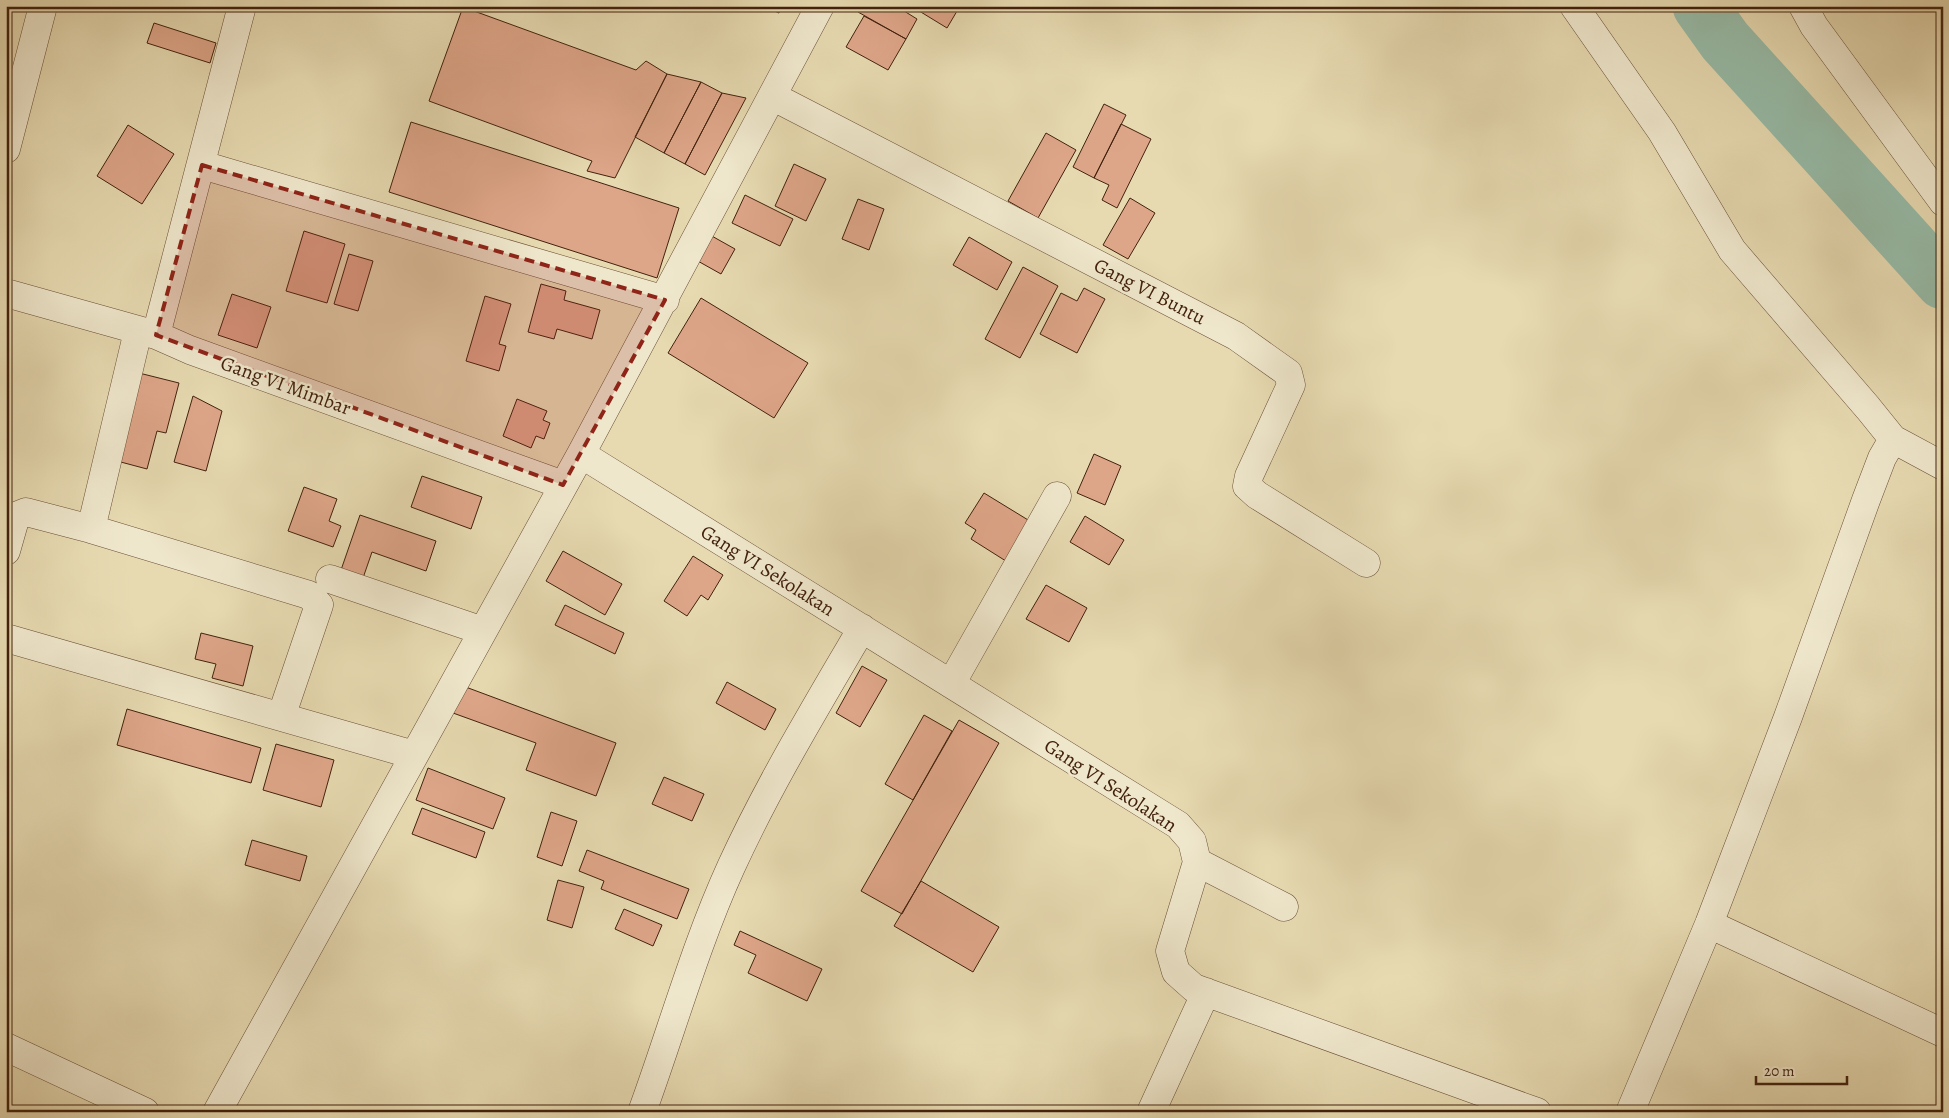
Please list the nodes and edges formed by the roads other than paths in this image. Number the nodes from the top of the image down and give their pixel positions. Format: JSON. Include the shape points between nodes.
{"nodes":[{"id":1,"x":43,"y":6,"type":"edge"},
{"id":2,"x":242,"y":6,"type":"edge"},
{"id":3,"x":820,"y":6,"type":"edge"},
{"id":4,"x":1574,"y":6,"type":"edge"},
{"id":5,"x":1803,"y":6,"type":"edge"},
{"id":6,"x":772,"y":96,"type":"junction"},
{"id":7,"x":6,"y":150,"type":"edge"},
{"id":8,"x":202,"y":165,"type":"junction"},
{"id":9,"x":1943,"y":202,"type":"edge"},
{"id":10,"x":6,"y":293,"type":"edge"},
{"id":11,"x":664,"y":300,"type":"junction"},
{"id":12,"x":147,"y":333,"type":"junction"},
{"id":13,"x":1893,"y":439,"type":"junction"},
{"id":14,"x":581,"y":454,"type":"junction"},
{"id":15,"x":1943,"y":466,"type":"edge"},
{"id":16,"x":564,"y":485,"type":"junction"},
{"id":17,"x":1057,"y":496,"type":"dead end"},
{"id":18,"x":90,"y":529,"type":"junction"},
{"id":19,"x":6,"y":551,"type":"edge"},
{"id":20,"x":1366,"y":563,"type":"dead end"},
{"id":21,"x":330,"y":578,"type":"dead end"},
{"id":22,"x":862,"y":628,"type":"junction"},
{"id":23,"x":483,"y":631,"type":"junction"},
{"id":24,"x":6,"y":638,"type":"edge"},
{"id":25,"x":951,"y":684,"type":"junction"},
{"id":26,"x":281,"y":717,"type":"junction"},
{"id":27,"x":414,"y":756,"type":"junction"},
{"id":28,"x":1197,"y":862,"type":"junction"},
{"id":29,"x":1284,"y":907,"type":"dead end"},
{"id":30,"x":1709,"y":924,"type":"junction"},
{"id":31,"x":1206,"y":992,"type":"junction"},
{"id":32,"x":1943,"y":1033,"type":"edge"},
{"id":33,"x":6,"y":1047,"type":"edge"},
{"id":34,"x":145,"y":1112,"type":"edge"},
{"id":35,"x":217,"y":1112,"type":"edge"},
{"id":36,"x":642,"y":1112,"type":"edge"},
{"id":37,"x":1151,"y":1112,"type":"edge"},
{"id":38,"x":1537,"y":1112,"type":"edge"},
{"id":39,"x":1630,"y":1112,"type":"edge"}],
"edges":[{"from":1,"to":7,"type":"street"},
{"from":2,"to":8,"type":"street"},
{"from":3,"to":6,"type":"street"},
{"from":4,"to":13,"type":"street","via":[[1662,132],[1732,250]]},
{"from":5,"to":9,"type":"street","via":[[1814,26]]},
{"from":6,"to":11,"type":"street"},
{"from":6,"to":20,"type":"street","name":"Gang VI Buntu","via":[[1236,336],[1288,373],[1291,385],[1247,486]]},
{"from":8,"to":11,"type":"street"},
{"from":8,"to":12,"type":"street"},
{"from":10,"to":12,"type":"street","name":"Gang VI Mimbar"},
{"from":11,"to":14,"type":"street"},
{"from":12,"to":16,"type":"street","name":"Gang VI Mimbar"},
{"from":12,"to":18,"type":"street"},
{"from":13,"to":15,"type":"street"},
{"from":13,"to":30,"type":"street","via":[[1866,500]]},
{"from":14,"to":16,"type":"street"},
{"from":14,"to":22,"type":"street","name":"Gang VI Sekolakan"},
{"from":16,"to":23,"type":"street"},
{"from":17,"to":25,"type":"street"},
{"from":18,"to":19,"type":"street","via":[[26,512],[16,516]]},
{"from":18,"to":26,"type":"street","via":[[309,595],[319,604]]},
{"from":21,"to":23,"type":"street"},
{"from":22,"to":25,"type":"street","name":"Gang VI Sekolakan"},
{"from":22,"to":36,"type":"street","via":[[770,787],[731,868],[697,949],[666,1049]]},
{"from":23,"to":27,"type":"street"},
{"from":24,"to":26,"type":"street"},
{"from":25,"to":28,"type":"street","name":"Gang VI Sekolakan","via":[[1178,825],[1192,841]]},
{"from":26,"to":27,"type":"street"},
{"from":27,"to":35,"type":"street"},
{"from":28,"to":29,"type":"street"},
{"from":28,"to":31,"type":"street","via":[[1170,951],[1176,972],[1194,988]]},
{"from":30,"to":32,"type":"street"},
{"from":30,"to":39,"type":"street"},
{"from":31,"to":37,"type":"street"},
{"from":31,"to":38,"type":"street"},
{"from":33,"to":34,"type":"street"}]}
